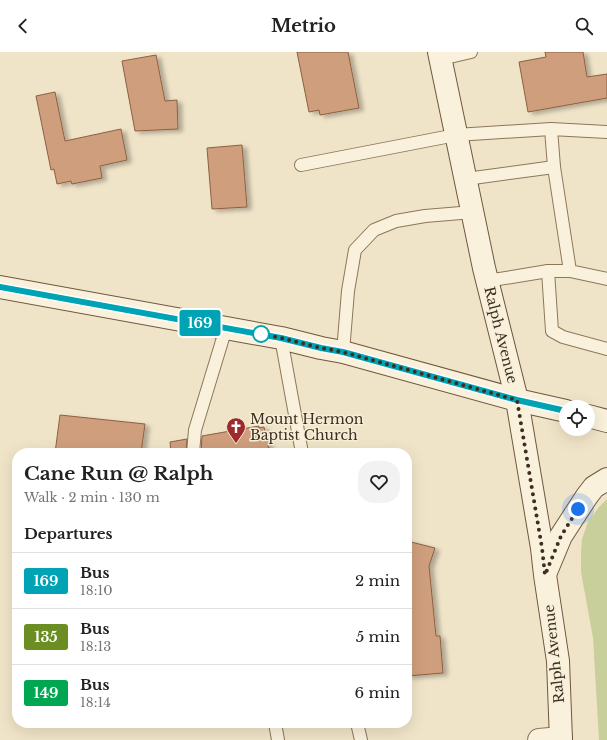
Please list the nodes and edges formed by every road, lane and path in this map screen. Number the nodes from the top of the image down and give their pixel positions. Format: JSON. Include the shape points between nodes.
{"nodes":[{"id":1,"x":471,"y":52,"type":"edge"},
{"id":2,"x":440,"y":55,"type":"edge"},
{"id":3,"x":550,"y":129,"type":"junction"},
{"id":4,"x":607,"y":132,"type":"edge"},
{"id":5,"x":456,"y":135,"type":"junction"},
{"id":6,"x":301,"y":165,"type":"dead end"},
{"id":7,"x":554,"y":167,"type":"junction"},
{"id":8,"x":466,"y":179,"type":"junction"},
{"id":9,"x":472,"y":212,"type":"junction"},
{"id":10,"x":548,"y":271,"type":"junction"},
{"id":11,"x":570,"y":272,"type":"junction"},
{"id":12,"x":607,"y":279,"type":"edge"},
{"id":13,"x":487,"y":281,"type":"junction"},
{"id":14,"x":0,"y":287,"type":"edge"},
{"id":15,"x":226,"y":328,"type":"junction"},
{"id":16,"x":281,"y":338,"type":"junction"},
{"id":17,"x":607,"y":349,"type":"edge"},
{"id":18,"x":343,"y":352,"type":"junction"},
{"id":19,"x":517,"y":400,"type":"junction"},
{"id":20,"x":559,"y":409,"type":"edge"},
{"id":21,"x":595,"y":418,"type":"edge"},
{"id":22,"x":607,"y":421,"type":"edge"},
{"id":23,"x":193,"y":448,"type":"edge"},
{"id":24,"x":301,"y":448,"type":"edge"},
{"id":25,"x":607,"y":479,"type":"edge"},
{"id":26,"x":545,"y":575,"type":"junction"},
{"id":27,"x":276,"y":728,"type":"edge"},
{"id":28,"x":358,"y":728,"type":"edge"},
{"id":29,"x":561,"y":739,"type":"edge"},
{"id":30,"x":278,"y":740,"type":"edge"},
{"id":31,"x":361,"y":740,"type":"edge"},
{"id":32,"x":539,"y":740,"type":"edge"}],
"edges":[{"from":1,"to":2,"type":"lane"},
{"from":2,"to":5,"type":"street","name":"Ralph Avenue"},
{"from":3,"to":4,"type":"lane"},
{"from":3,"to":5,"type":"lane"},
{"from":3,"to":7,"type":"lane"},
{"from":5,"to":6,"type":"lane"},
{"from":5,"to":8,"type":"street","name":"Ralph Avenue"},
{"from":7,"to":8,"type":"lane"},
{"from":7,"to":11,"type":"lane"},
{"from":8,"to":9,"type":"street","name":"Ralph Avenue"},
{"from":9,"to":13,"type":"street","name":"Ralph Avenue"},
{"from":9,"to":18,"type":"lane","via":[[396,221],[374,230],[355,250],[348,291]]},
{"from":10,"to":11,"type":"lane"},
{"from":10,"to":13,"type":"lane"},
{"from":10,"to":17,"type":"lane","via":[[552,331],[563,337]]},
{"from":11,"to":12,"type":"lane"},
{"from":13,"to":19,"type":"street","name":"Ralph Avenue"},
{"from":14,"to":15,"type":"street"},
{"from":15,"to":16,"type":"street"},
{"from":15,"to":23,"type":"lane","via":[[195,430]]},
{"from":16,"to":18,"type":"street"},
{"from":16,"to":24,"type":"lane"},
{"from":18,"to":19,"type":"street"},
{"from":19,"to":20,"type":"street"},
{"from":19,"to":26,"type":"street","name":"Ralph Avenue"},
{"from":21,"to":22,"type":"street"},
{"from":25,"to":26,"type":"street","via":[[594,487],[561,536]]},
{"from":26,"to":29,"type":"street","name":"Ralph Avenue","via":[[558,661]]},
{"from":27,"to":30,"type":"lane"},
{"from":28,"to":31,"type":"lane"},
{"from":29,"to":32,"type":"street"}]}
